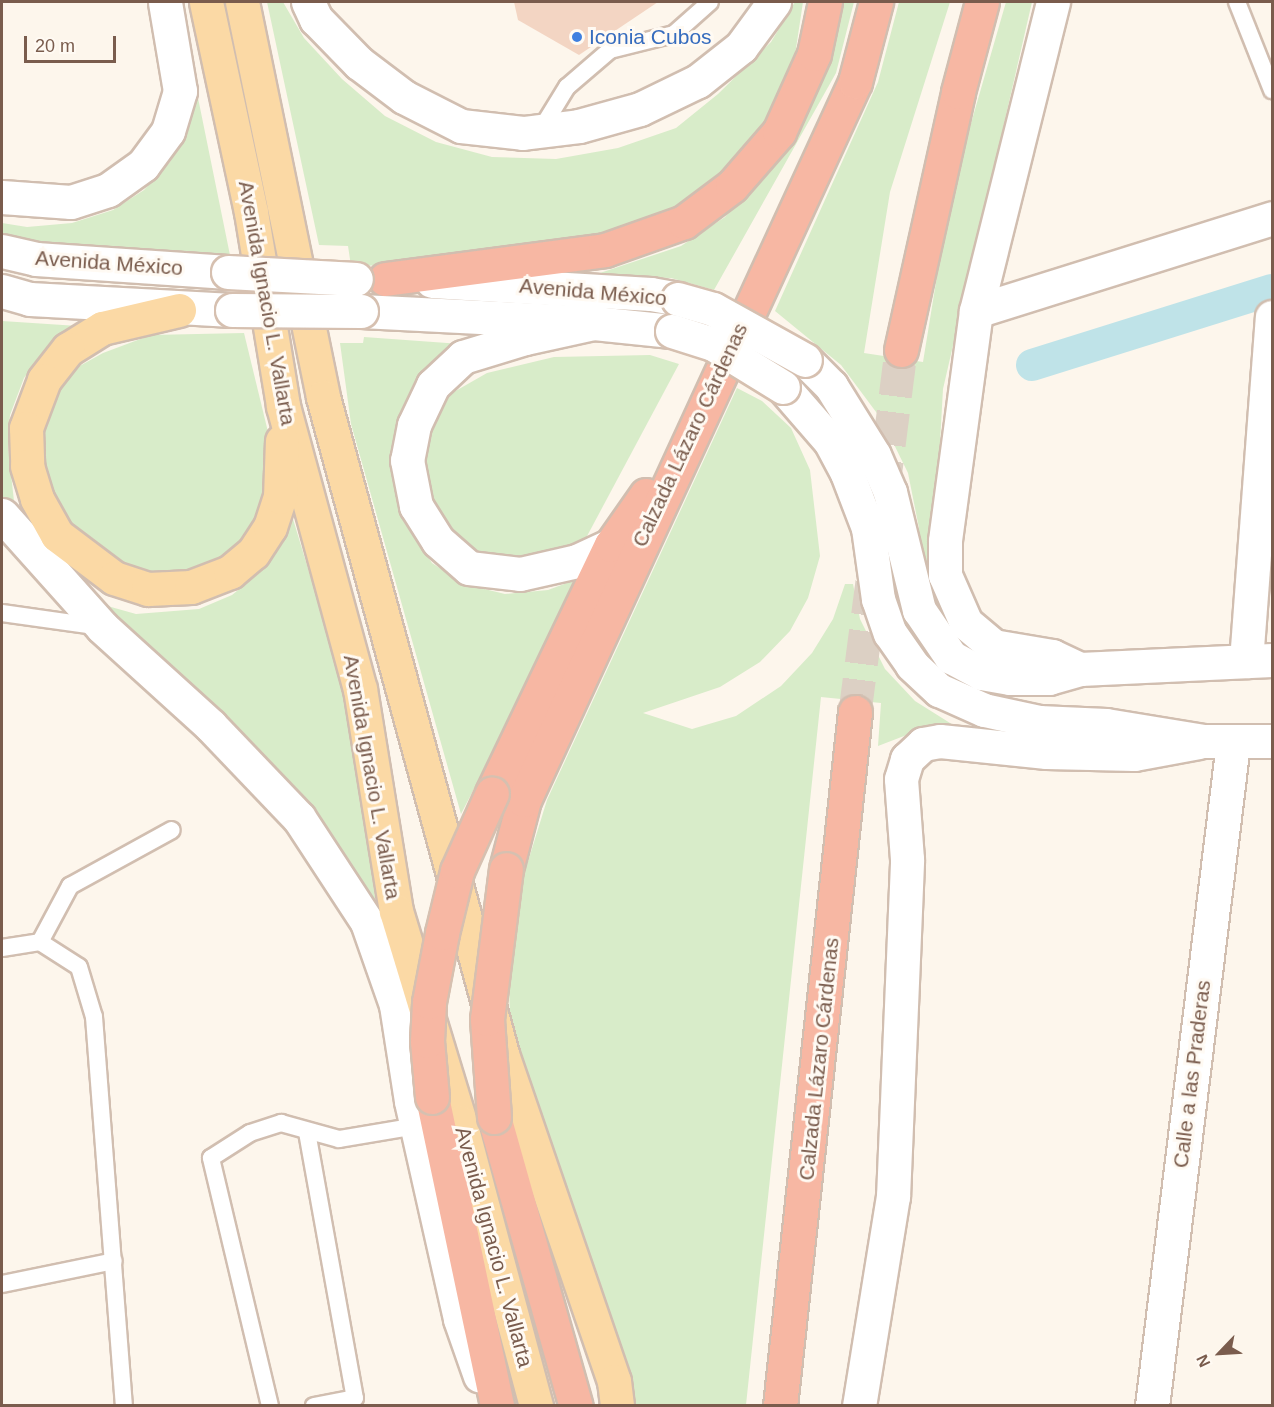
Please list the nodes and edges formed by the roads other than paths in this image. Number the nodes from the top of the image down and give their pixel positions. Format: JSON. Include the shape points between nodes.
{"nodes":[{"id":1,"x":165,"y":2,"type":"edge"},
{"id":2,"x":206,"y":2,"type":"edge"},
{"id":3,"x":242,"y":2,"type":"edge"},
{"id":4,"x":308,"y":2,"type":"edge"},
{"id":5,"x":710,"y":2,"type":"edge"},
{"id":6,"x":774,"y":2,"type":"edge"},
{"id":7,"x":818,"y":2,"type":"edge"},
{"id":8,"x":825,"y":2,"type":"edge"},
{"id":9,"x":876,"y":2,"type":"edge"},
{"id":10,"x":982,"y":2,"type":"edge"},
{"id":11,"x":1053,"y":2,"type":"edge"},
{"id":12,"x":1238,"y":2,"type":"edge"},
{"id":13,"x":814,"y":54,"type":"junction"},
{"id":14,"x":1272,"y":90,"type":"edge"},
{"id":15,"x":540,"y":131,"type":"junction"},
{"id":16,"x":2,"y":197,"type":"edge"},
{"id":17,"x":1272,"y":218,"type":"edge"},
{"id":18,"x":2,"y":251,"type":"edge"},
{"id":19,"x":371,"y":279,"type":"junction"},
{"id":20,"x":2,"y":291,"type":"edge"},
{"id":21,"x":179,"y":310,"type":"junction"},
{"id":22,"x":976,"y":311,"type":"junction"},
{"id":23,"x":1272,"y":317,"type":"edge"},
{"id":24,"x":594,"y":323,"type":"junction"},
{"id":25,"x":901,"y":350,"type":"tunnel mouth"},
{"id":26,"x":283,"y":406,"type":"junction"},
{"id":27,"x":691,"y":432,"type":"junction"},
{"id":28,"x":2,"y":515,"type":"edge"},
{"id":29,"x":611,"y":544,"type":"junction"},
{"id":30,"x":2,"y":613,"type":"edge"},
{"id":31,"x":102,"y":627,"type":"junction"},
{"id":32,"x":1259,"y":661,"type":"edge"},
{"id":33,"x":1080,"y":669,"type":"junction"},
{"id":34,"x":855,"y":712,"type":"tunnel mouth"},
{"id":35,"x":1272,"y":741,"type":"edge"},
{"id":36,"x":1218,"y":742,"type":"junction"},
{"id":37,"x":172,"y":830,"type":"dead end"},
{"id":38,"x":506,"y":868,"type":"joint"},
{"id":39,"x":40,"y":942,"type":"junction"},
{"id":40,"x":2,"y":948,"type":"edge"},
{"id":41,"x":417,"y":1126,"type":"junction"},
{"id":42,"x":307,"y":1132,"type":"junction"},
{"id":43,"x":799,"y":1247,"type":"junction"},
{"id":44,"x":114,"y":1261,"type":"junction"},
{"id":45,"x":2,"y":1284,"type":"edge"},
{"id":46,"x":124,"y":1406,"type":"edge"},
{"id":47,"x":270,"y":1406,"type":"edge"},
{"id":48,"x":314,"y":1406,"type":"edge"},
{"id":49,"x":491,"y":1406,"type":"edge"},
{"id":50,"x":497,"y":1406,"type":"edge"},
{"id":51,"x":536,"y":1406,"type":"edge"},
{"id":52,"x":576,"y":1406,"type":"edge"},
{"id":53,"x":617,"y":1406,"type":"edge"},
{"id":54,"x":780,"y":1406,"type":"edge"},
{"id":55,"x":798,"y":1406,"type":"edge"},
{"id":56,"x":859,"y":1406,"type":"edge"},
{"id":57,"x":1152,"y":1406,"type":"edge"}],
"edges":[{"from":1,"to":16,"type":"main road","via":[[180,91],[168,131],[143,165],[108,190],[71,202]]},
{"from":2,"to":26,"type":"main road","name":"Avenida Ignacio L. Vallarta","via":[[251,212]]},
{"from":3,"to":53,"type":"main road","name":"Avenida Ignacio L. Vallarta","via":[[323,397],[502,1053],[614,1381]]},
{"from":4,"to":15,"type":"main road","via":[[316,19],[358,63],[404,97],[461,126],[523,133]]},
{"from":5,"to":15,"type":"lane","via":[[674,34],[610,50],[567,87]]},
{"from":6,"to":15,"type":"main road","via":[[741,47],[698,81],[640,109],[579,126]]},
{"from":7,"to":13,"type":"highway"},
{"from":8,"to":13,"type":"highway"},
{"from":9,"to":27,"type":"highway","name":"Calzada Lázaro Cárdenas","via":[[855,82]]},
{"from":10,"to":25,"type":"highway"},
{"from":11,"to":22,"type":"main road"},
{"from":12,"to":14,"type":"lane"},
{"from":13,"to":19,"type":"highway","via":[[779,132],[732,186],[684,222],[605,250]]},
{"from":17,"to":22,"type":"main road"},
{"from":18,"to":19,"type":"main road","name":"Avenida México","bridge":true,"via":[[36,260]]},
{"from":19,"to":33,"type":"main road","name":"Avenida México","bridge":true,"via":[[623,291],[713,309],[805,360],[831,386],[874,455],[890,492],[919,610],[951,657],[981,673],[1049,678]]},
{"from":20,"to":21,"type":"main road","name":"Avenida México","via":[[30,299]]},
{"from":21,"to":24,"type":"main road","name":"Avenida México","bridge":true,"via":[[361,311]]},
{"from":21,"to":26,"type":"main road","via":[[102,328],[68,349],[44,380],[26,428],[27,466],[37,500],[57,535],[114,578],[148,589],[191,587],[230,572],[254,553],[270,527],[280,497]]},
{"from":22,"to":33,"type":"main road","via":[[945,541],[945,575],[966,623],[993,646],[1052,656]]},
{"from":23,"to":32,"type":"main road"},
{"from":24,"to":29,"type":"main road","via":[[463,357],[433,385],[414,425],[407,460],[416,506],[438,541],[469,568],[520,574],[578,561]]},
{"from":24,"to":36,"type":"main road","name":"Avenida México","bridge":true,"via":[[672,332],[713,344],[783,387],[830,441],[847,473],[868,528],[878,599],[890,633],[912,665],[939,690],[984,710],[1039,722],[1106,725]]},
{"from":26,"to":51,"type":"main road","name":"Avenida Ignacio L. Vallarta","via":[[360,689],[396,911],[460,1122]]},
{"from":27,"to":29,"type":"highway"},
{"from":27,"to":38,"type":"highway","name":"Calzada Lázaro Cárdenas","via":[[524,800]]},
{"from":28,"to":31,"type":"main road"},
{"from":29,"to":50,"type":"highway","bridge":true,"via":[[457,871],[428,1011],[432,1097]]},
{"from":30,"to":31,"type":"lane"},
{"from":31,"to":41,"type":"main road","via":[[211,726],[299,818],[367,922],[396,1005]]},
{"from":32,"to":33,"type":"main road"},
{"from":34,"to":43,"type":"highway","name":"Calzada Lázaro Cárdenas"},
{"from":35,"to":36,"type":"main road"},
{"from":36,"to":56,"type":"main road","via":[[1134,754],[1046,752],[940,741],[923,744],[907,759],[900,779],[908,860],[893,1197]]},
{"from":36,"to":57,"type":"main road","name":"Calle a las Praderas"},
{"from":37,"to":39,"type":"lane","via":[[70,886]]},
{"from":38,"to":52,"type":"highway","name":"Avenida Ignacio L. Vallarta","bridge":true,"via":[[487,1019],[494,1117]]},
{"from":39,"to":40,"type":"lane"},
{"from":39,"to":44,"type":"lane","via":[[79,967],[94,1017]]},
{"from":41,"to":42,"type":"lane","via":[[339,1139]]},
{"from":41,"to":49,"type":"main road","via":[[460,1319]]},
{"from":42,"to":47,"type":"lane","via":[[280,1123],[250,1133],[211,1158]]},
{"from":42,"to":48,"type":"lane","via":[[355,1398]]},
{"from":43,"to":54,"type":"highway","name":"Calzada Lázaro Cárdenas"},
{"from":43,"to":55,"type":"highway"},
{"from":44,"to":45,"type":"lane"},
{"from":44,"to":46,"type":"lane"}]}
